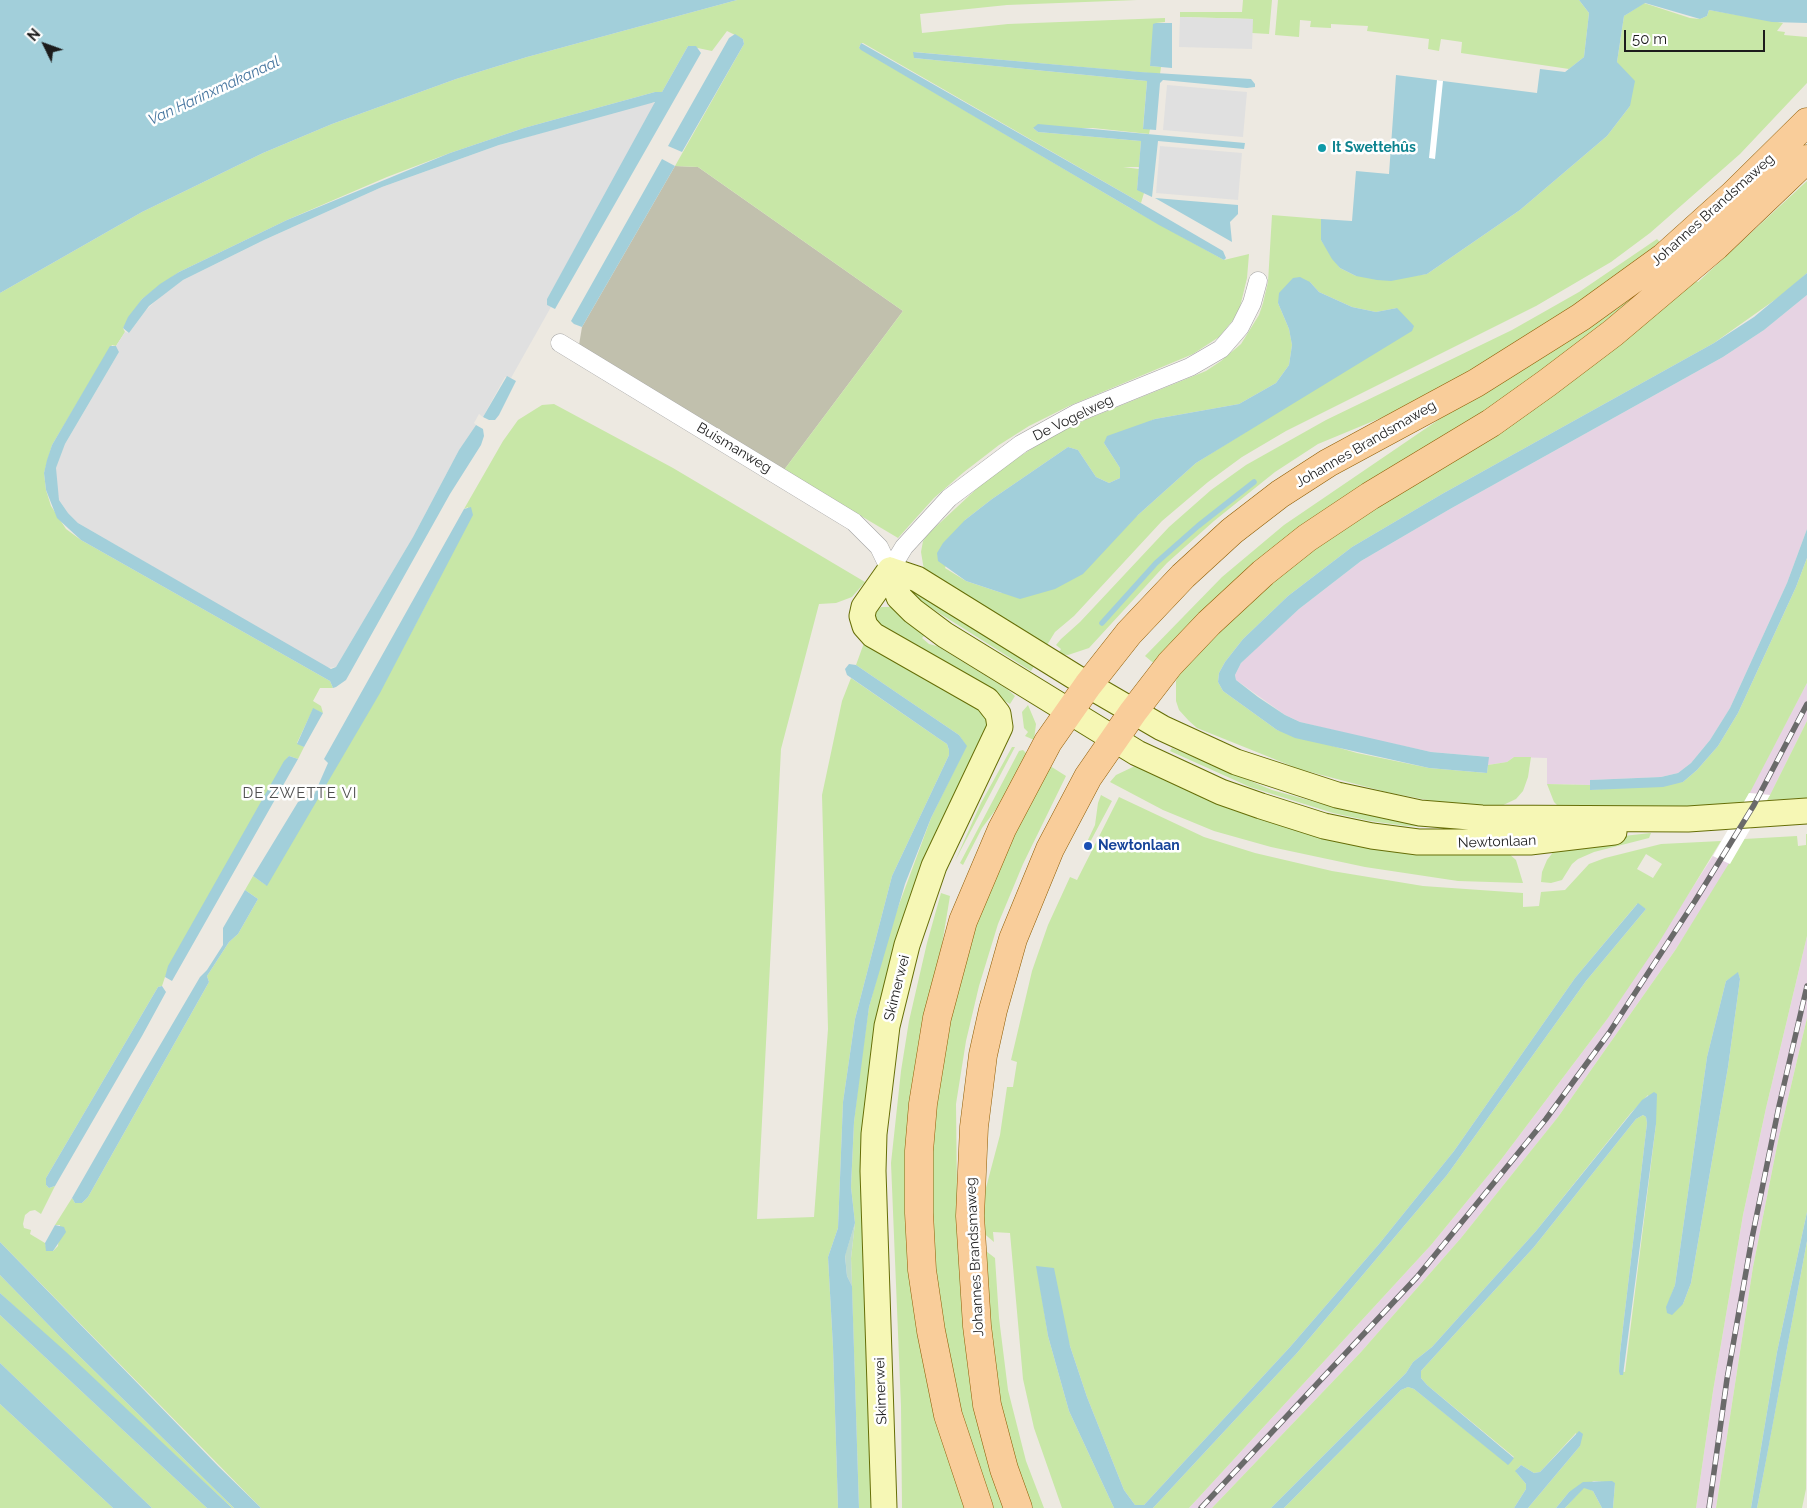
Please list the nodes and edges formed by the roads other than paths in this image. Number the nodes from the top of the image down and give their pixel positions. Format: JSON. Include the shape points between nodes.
{"nodes":[{"id":1,"x":1807,"y":122,"type":"edge"},
{"id":2,"x":1807,"y":159,"type":"edge"},
{"id":3,"x":1258,"y":281,"type":"dead end"},
{"id":4,"x":560,"y":344,"type":"dead end"},
{"id":5,"x":890,"y":570,"type":"junction"},
{"id":6,"x":1088,"y":685,"type":"junction"},
{"id":7,"x":1069,"y":711,"type":"junction"},
{"id":8,"x":1133,"y":712,"type":"junction"},
{"id":9,"x":1114,"y":739,"type":"junction"},
{"id":10,"x":1807,"y":811,"type":"edge"},
{"id":11,"x":1688,"y":819,"type":"junction"},
{"id":12,"x":884,"y":1508,"type":"edge"},
{"id":13,"x":979,"y":1508,"type":"edge"},
{"id":14,"x":1018,"y":1508,"type":"edge"}],
"edges":[{"from":1,"to":6,"type":"main road","name":"Johannes Brandsmaweg","via":[[1664,257],[1589,312],[1476,383],[1328,463],[1232,531],[1129,633]]},
{"from":2,"to":8,"type":"main road","name":"Johannes Brandsmaweg","via":[[1708,252],[1548,383],[1491,423],[1307,538],[1264,573],[1196,636]]},
{"from":3,"to":5,"type":"street","name":"De Vogelweg","via":[[1240,327],[1221,348],[1190,367],[1077,413],[1021,444],[949,498],[904,547]]},
{"from":4,"to":5,"type":"street","name":"Buismanweg","via":[[854,522],[879,547]]},
{"from":5,"to":6,"type":"street","via":[[917,579]]},
{"from":5,"to":7,"type":"street","name":"Buismanweg","via":[[899,598],[913,612]]},
{"from":5,"to":12,"type":"street","name":"Skimerwei","via":[[864,607],[865,626],[874,635],[987,700],[998,714],[1000,727],[934,866],[907,945],[887,1026],[874,1134],[873,1171]]},
{"from":6,"to":7,"type":"main road","name":"Johannes Brandsmaweg"},
{"from":6,"to":8,"type":"street","name":"Newtonlaan"},
{"from":7,"to":9,"type":"street","name":"Newtonlaan"},
{"from":7,"to":13,"type":"main road","name":"Johannes Brandsmaweg","via":[[1042,752],[1002,829],[964,921],[937,1018],[923,1104],[919,1213],[922,1270],[948,1415]]},
{"from":8,"to":9,"type":"main road","name":"Johannes Brandsmaweg"},
{"from":8,"to":11,"type":"street","name":"Newtonlaan","via":[[1253,768],[1337,795],[1420,813],[1482,818]]},
{"from":9,"to":11,"type":"street","name":"Newtonlaan","via":[[1161,765],[1261,806],[1324,826],[1395,840],[1444,844],[1530,842]]},
{"from":9,"to":14,"type":"main road","name":"Johannes Brandsmaweg","via":[[1076,799],[1030,894],[999,988],[980,1078],[970,1216],[976,1326],[987,1405]]},
{"from":10,"to":11,"type":"street","name":"Newtonlaan"}]}
